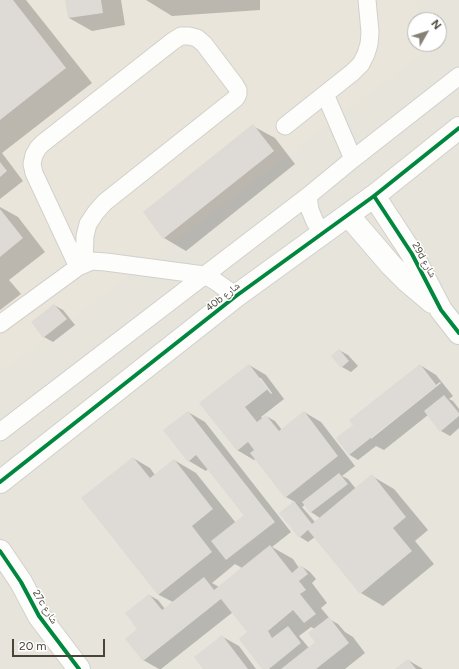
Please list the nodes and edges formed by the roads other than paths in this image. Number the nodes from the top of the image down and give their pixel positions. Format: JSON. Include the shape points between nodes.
{"nodes":[{"id":1,"x":367,"y":0,"type":"edge"},
{"id":2,"x":459,"y":76,"type":"edge"},
{"id":3,"x":325,"y":94,"type":"junction"},
{"id":4,"x":285,"y":126,"type":"dead end"},
{"id":5,"x":459,"y":128,"type":"edge"},
{"id":6,"x":353,"y":159,"type":"junction"},
{"id":7,"x":308,"y":196,"type":"junction"},
{"id":8,"x":374,"y":196,"type":"junction"},
{"id":9,"x":348,"y":215,"type":"junction"},
{"id":10,"x":323,"y":233,"type":"junction"},
{"id":11,"x":81,"y":265,"type":"junction"},
{"id":12,"x":204,"y":275,"type":"junction"},
{"id":13,"x":236,"y":296,"type":"junction"},
{"id":14,"x":441,"y":310,"type":"junction"},
{"id":15,"x":0,"y":324,"type":"edge"},
{"id":16,"x":459,"y":333,"type":"edge"},
{"id":17,"x":0,"y":432,"type":"edge"},
{"id":18,"x":0,"y":482,"type":"edge"},
{"id":19,"x":0,"y":550,"type":"edge"},
{"id":20,"x":0,"y":577,"type":"edge"},
{"id":21,"x":39,"y":616,"type":"junction"},
{"id":22,"x":79,"y":669,"type":"edge"}],
"edges":[{"from":1,"to":3,"type":"lane","via":[[370,32],[366,54],[353,72]]},
{"from":2,"to":6,"type":"lane"},
{"from":3,"to":4,"type":"lane"},
{"from":3,"to":6,"type":"lane"},
{"from":5,"to":8,"type":"street","name":"40b شارع"},
{"from":6,"to":7,"type":"lane"},
{"from":7,"to":10,"type":"lane","via":[[310,210]]},
{"from":7,"to":12,"type":"lane"},
{"from":8,"to":9,"type":"street","name":"40b شارع"},
{"from":8,"to":14,"type":"street","name":"29d شارع","via":[[412,254]]},
{"from":9,"to":10,"type":"street","name":"40b شارع"},
{"from":9,"to":14,"type":"street","name":"29d شارع","via":[[391,265]]},
{"from":10,"to":13,"type":"street","name":"40b شارع"},
{"from":11,"to":11,"type":"lane","via":[[88,224],[105,202],[236,98],[236,85],[197,38],[181,36],[173,41],[43,143],[34,155],[34,173]]},
{"from":11,"to":12,"type":"lane","via":[[106,262]]},
{"from":11,"to":15,"type":"lane"},
{"from":12,"to":13,"type":"lane"},
{"from":12,"to":17,"type":"lane"},
{"from":13,"to":18,"type":"street","name":"40b شارع"},
{"from":14,"to":16,"type":"street","name":"29d شارع"},
{"from":19,"to":21,"type":"street","name":"27c شارع"},
{"from":20,"to":21,"type":"street","name":"27c شارع"},
{"from":21,"to":22,"type":"street","name":"27c شارع"}]}
